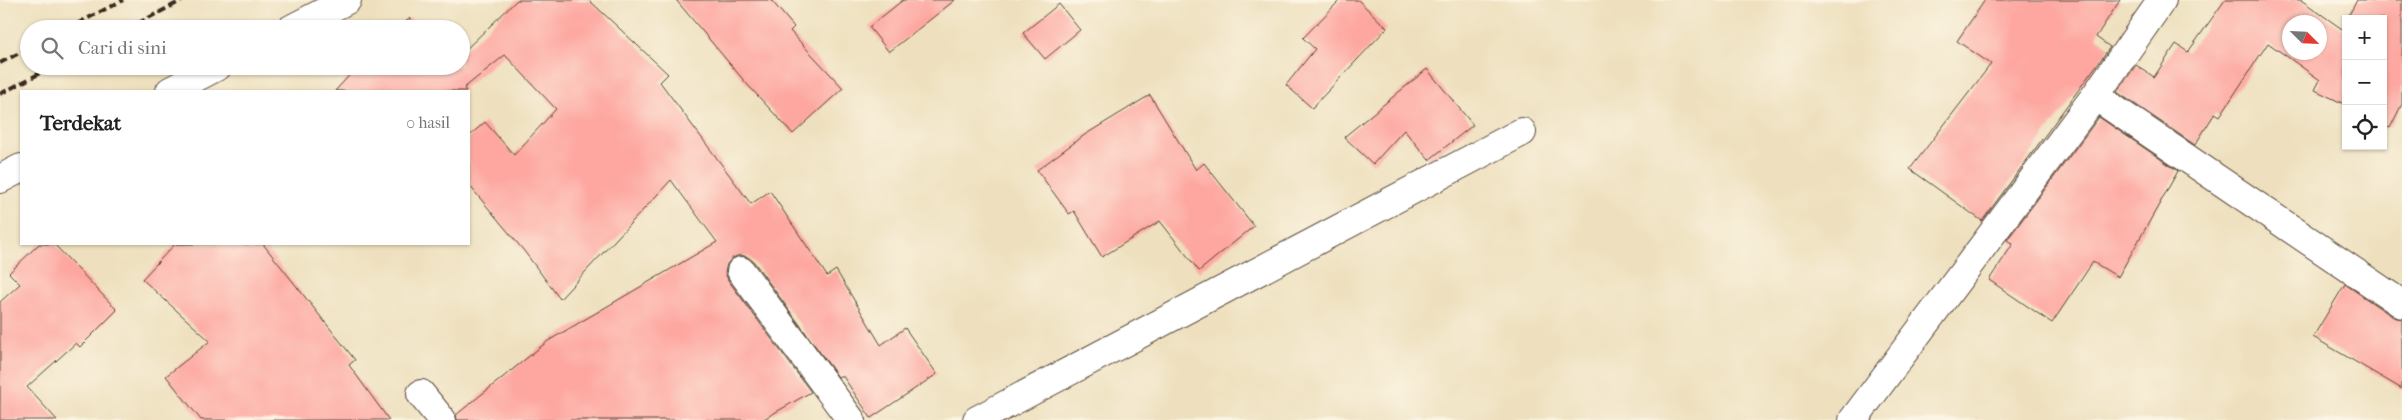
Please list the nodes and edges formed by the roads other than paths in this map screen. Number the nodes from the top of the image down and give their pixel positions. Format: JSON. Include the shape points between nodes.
{"nodes":[{"id":1,"x":347,"y":0,"type":"edge"},
{"id":2,"x":2162,"y":0,"type":"edge"},
{"id":3,"x":308,"y":20,"type":"edge"},
{"id":4,"x":201,"y":75,"type":"edge"},
{"id":5,"x":172,"y":90,"type":"edge"},
{"id":6,"x":2095,"y":96,"type":"junction"},
{"id":7,"x":1522,"y":132,"type":"dead end"},
{"id":8,"x":20,"y":169,"type":"edge"},
{"id":9,"x":0,"y":179,"type":"edge"},
{"id":10,"x":741,"y":271,"type":"dead end"},
{"id":11,"x":2402,"y":304,"type":"edge"},
{"id":12,"x":421,"y":394,"type":"dead end"},
{"id":13,"x":442,"y":420,"type":"edge"},
{"id":14,"x":851,"y":420,"type":"edge"},
{"id":15,"x":977,"y":420,"type":"edge"},
{"id":16,"x":1853,"y":420,"type":"edge"}],
"edges":[{"from":1,"to":3,"type":"main road"},
{"from":2,"to":6,"type":"main road"},
{"from":4,"to":5,"type":"main road"},
{"from":6,"to":11,"type":"main road"},
{"from":6,"to":16,"type":"main road"},
{"from":7,"to":15,"type":"main road"},
{"from":8,"to":9,"type":"main road"},
{"from":10,"to":14,"type":"main road"},
{"from":12,"to":13,"type":"main road"}]}
